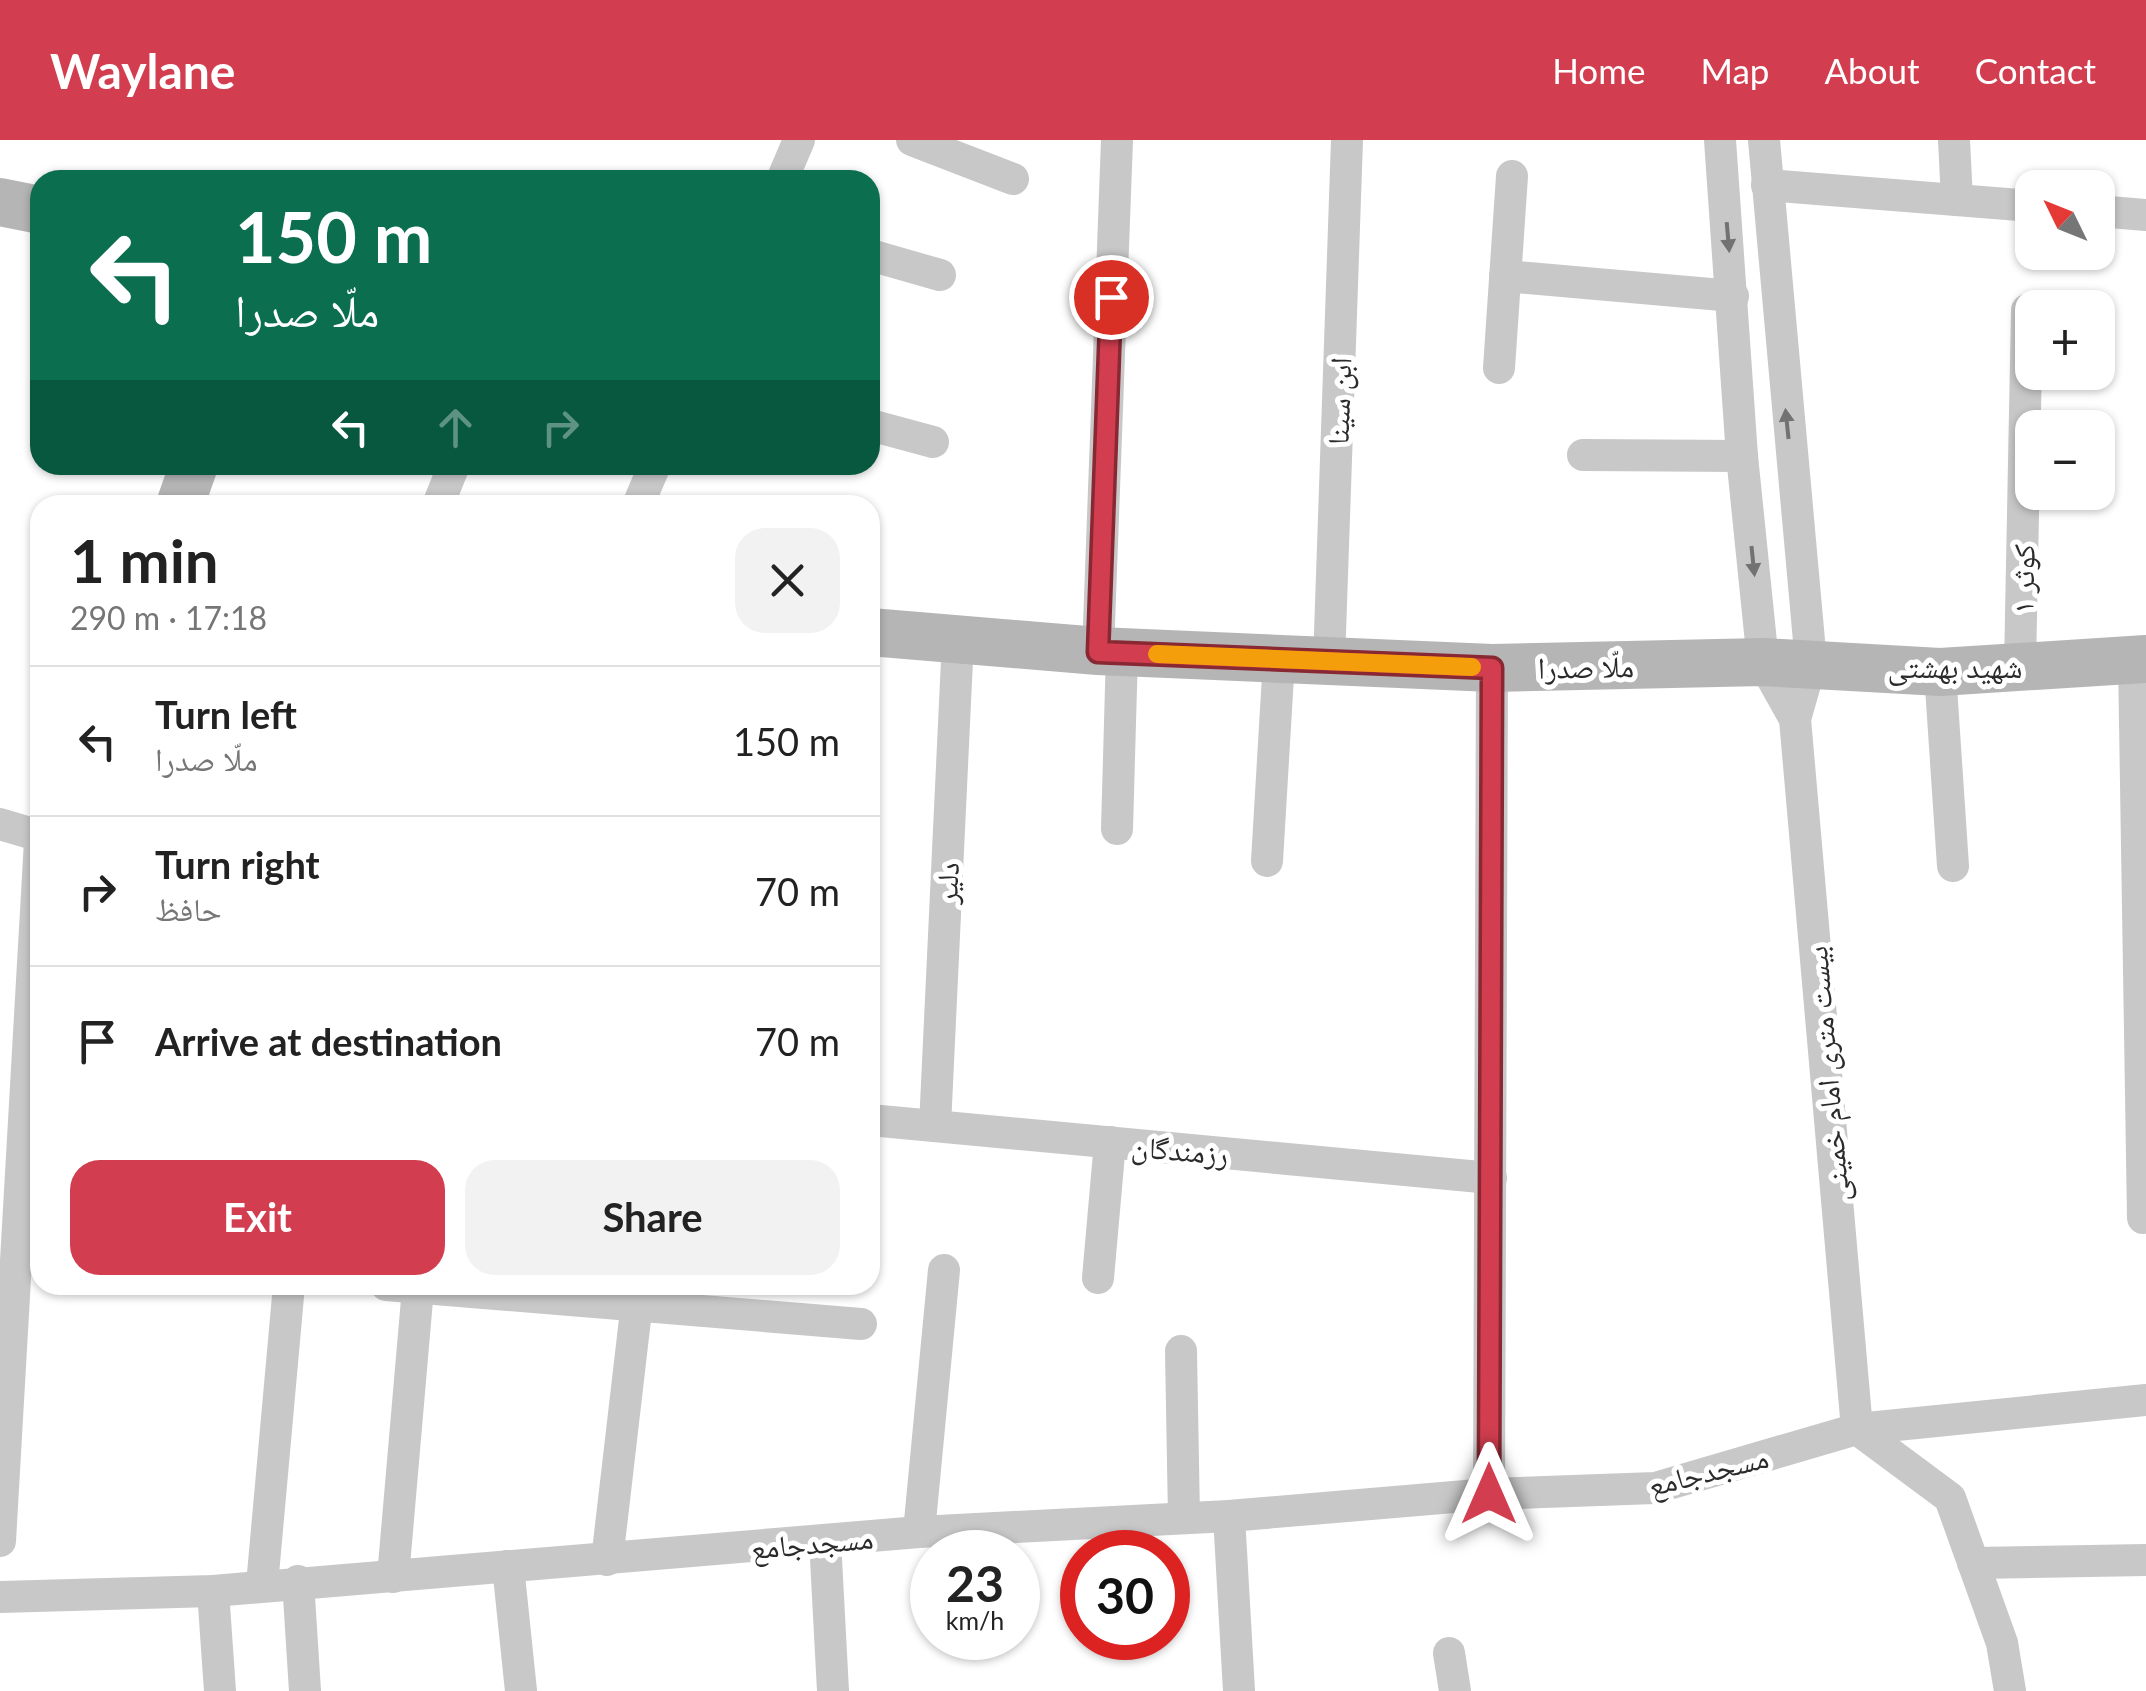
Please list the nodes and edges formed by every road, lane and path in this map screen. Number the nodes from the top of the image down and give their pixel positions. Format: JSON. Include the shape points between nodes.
{"nodes":[{"id":1,"x":800,"y":140,"type":"edge"},
{"id":2,"x":912,"y":140,"type":"edge"},
{"id":3,"x":1117,"y":140,"type":"edge"},
{"id":4,"x":1346,"y":140,"type":"edge"},
{"id":5,"x":1714,"y":140,"type":"edge"},
{"id":6,"x":1764,"y":140,"type":"edge"},
{"id":7,"x":1954,"y":140,"type":"edge"},
{"id":8,"x":786,"y":170,"type":"edge"},
{"id":9,"x":1512,"y":176,"type":"dead end"},
{"id":10,"x":1013,"y":179,"type":"dead end"},
{"id":11,"x":1768,"y":186,"type":"junction"},
{"id":12,"x":1957,"y":200,"type":"junction"},
{"id":13,"x":0,"y":202,"type":"edge"},
{"id":14,"x":2015,"y":205,"type":"edge"},
{"id":15,"x":30,"y":208,"type":"edge"},
{"id":16,"x":2115,"y":212,"type":"edge"},
{"id":17,"x":2146,"y":215,"type":"edge"},
{"id":18,"x":880,"y":258,"type":"edge"},
{"id":19,"x":940,"y":275,"type":"dead end"},
{"id":20,"x":1505,"y":276,"type":"junction"},
{"id":21,"x":1732,"y":296,"type":"junction"},
{"id":22,"x":1499,"y":368,"type":"dead end"},
{"id":23,"x":2026,"y":390,"type":"edge"},
{"id":24,"x":880,"y":427,"type":"edge"},
{"id":25,"x":933,"y":442,"type":"dead end"},
{"id":26,"x":1583,"y":456,"type":"dead end"},
{"id":27,"x":1742,"y":456,"type":"junction"},
{"id":28,"x":880,"y":633,"type":"edge"},
{"id":29,"x":958,"y":639,"type":"junction"},
{"id":30,"x":1110,"y":652,"type":"junction"},
{"id":31,"x":1278,"y":660,"type":"junction"},
{"id":32,"x":2140,"y":660,"type":"edge"},
{"id":33,"x":1329,"y":662,"type":"junction"},
{"id":34,"x":1763,"y":662,"type":"junction"},
{"id":35,"x":1812,"y":662,"type":"junction"},
{"id":36,"x":2020,"y":667,"type":"junction"},
{"id":37,"x":1492,"y":668,"type":"junction"},
{"id":38,"x":1940,"y":672,"type":"junction"},
{"id":39,"x":1794,"y":718,"type":"junction"},
{"id":40,"x":0,"y":824,"type":"edge"},
{"id":41,"x":1117,"y":829,"type":"dead end"},
{"id":42,"x":30,"y":835,"type":"edge"},
{"id":43,"x":1267,"y":861,"type":"dead end"},
{"id":44,"x":1953,"y":866,"type":"dead end"},
{"id":45,"x":30,"y":916,"type":"edge"},
{"id":46,"x":14,"y":1039,"type":"edge"},
{"id":47,"x":880,"y":1121,"type":"edge"},
{"id":48,"x":934,"y":1126,"type":"junction"},
{"id":49,"x":1110,"y":1142,"type":"junction"},
{"id":50,"x":1490,"y":1178,"type":"junction"},
{"id":51,"x":2142,"y":1218,"type":"dead end"},
{"id":52,"x":19,"y":1253,"type":"edge"},
{"id":53,"x":944,"y":1270,"type":"dead end"},
{"id":54,"x":1098,"y":1278,"type":"dead end"},
{"id":55,"x":288,"y":1295,"type":"edge"},
{"id":56,"x":402,"y":1295,"type":"edge"},
{"id":57,"x":638,"y":1296,"type":"edge"},
{"id":58,"x":860,"y":1324,"type":"dead end"},
{"id":59,"x":1180,"y":1352,"type":"dead end"},
{"id":60,"x":2146,"y":1400,"type":"edge"},
{"id":61,"x":1857,"y":1429,"type":"junction"},
{"id":62,"x":1489,"y":1494,"type":"junction"},
{"id":63,"x":1228,"y":1516,"type":"junction"},
{"id":64,"x":1184,"y":1518,"type":"junction"},
{"id":65,"x":919,"y":1530,"type":"edge"},
{"id":66,"x":957,"y":1530,"type":"edge"},
{"id":67,"x":910,"y":1533,"type":"edge"},
{"id":68,"x":825,"y":1540,"type":"junction"},
{"id":69,"x":0,"y":1541,"type":"edge"},
{"id":70,"x":607,"y":1560,"type":"junction"},
{"id":71,"x":2146,"y":1560,"type":"edge"},
{"id":72,"x":1973,"y":1563,"type":"junction"},
{"id":73,"x":508,"y":1566,"type":"junction"},
{"id":74,"x":393,"y":1577,"type":"junction"},
{"id":75,"x":298,"y":1582,"type":"junction"},
{"id":76,"x":262,"y":1585,"type":"junction"},
{"id":77,"x":213,"y":1591,"type":"junction"},
{"id":78,"x":0,"y":1597,"type":"edge"},
{"id":79,"x":1449,"y":1652,"type":"dead end"},
{"id":80,"x":220,"y":1691,"type":"edge"},
{"id":81,"x":304,"y":1691,"type":"edge"},
{"id":82,"x":522,"y":1691,"type":"edge"},
{"id":83,"x":833,"y":1691,"type":"edge"},
{"id":84,"x":1239,"y":1691,"type":"edge"},
{"id":85,"x":1455,"y":1691,"type":"edge"},
{"id":86,"x":2010,"y":1691,"type":"edge"}],
"edges":[{"from":1,"to":8,"type":"street"},
{"from":2,"to":10,"type":"street"},
{"from":3,"to":30,"type":"street"},
{"from":4,"to":33,"type":"street","name":"ابن سینا"},
{"from":5,"to":21,"type":"street","name":"بیست متری امام خمینی","one_way":true},
{"from":6,"to":11,"type":"street","name":"بیست متری امام خمینی"},
{"from":7,"to":12,"type":"street"},
{"from":9,"to":20,"type":"street"},
{"from":11,"to":12,"type":"street"},
{"from":35,"to":11,"type":"street","name":"بیست متری امام خمینی","one_way":true},
{"from":12,"to":14,"type":"street"},
{"from":13,"to":15,"type":"street"},
{"from":16,"to":17,"type":"street"},
{"from":18,"to":19,"type":"street"},
{"from":20,"to":21,"type":"street"},
{"from":20,"to":22,"type":"street"},
{"from":21,"to":27,"type":"street","name":"بیست متری امام خمینی"},
{"from":23,"to":36,"type":"street","name":"کوثر ۱"},
{"from":24,"to":25,"type":"street"},
{"from":26,"to":27,"type":"street"},
{"from":27,"to":34,"type":"street","name":"بیست متری امام خمینی","one_way":true},
{"from":28,"to":29,"type":"street","name":"ملّا صدرا"},
{"from":29,"to":30,"type":"street","name":"ملّا صدرا"},
{"from":29,"to":48,"type":"street","name":"دلیر"},
{"from":30,"to":31,"type":"street","name":"ملّا صدرا"},
{"from":30,"to":41,"type":"street"},
{"from":31,"to":33,"type":"street","name":"ملّا صدرا"},
{"from":31,"to":43,"type":"street"},
{"from":32,"to":36,"type":"street","name":"شهید بهشتی"},
{"from":32,"to":51,"type":"street"},
{"from":33,"to":37,"type":"street","name":"ملّا صدرا"},
{"from":34,"to":35,"type":"street","name":"شهید بهشتی"},
{"from":34,"to":37,"type":"street","name":"ملّا صدرا"},
{"from":34,"to":39,"type":"street","name":"بیست متری امام خمینی"},
{"from":35,"to":38,"type":"street","name":"شهید بهشتی"},
{"from":35,"to":39,"type":"street","name":"بیست متری امام خمینی"},
{"from":36,"to":38,"type":"street","name":"شهید بهشتی"},
{"from":37,"to":50,"type":"street"},
{"from":38,"to":44,"type":"street"},
{"from":39,"to":61,"type":"street","name":"بیست متری امام خمینی"},
{"from":40,"to":42,"type":"street"},
{"from":45,"to":46,"type":"street"},
{"from":46,"to":52,"type":"street"},
{"from":47,"to":48,"type":"street","name":"رزمندگان"},
{"from":48,"to":49,"type":"street","name":"رزمندگان"},
{"from":49,"to":50,"type":"street","name":"رزمندگان"},
{"from":49,"to":54,"type":"street"},
{"from":50,"to":62,"type":"street"},
{"from":52,"to":69,"type":"street"},
{"from":53,"to":65,"type":"street"},
{"from":55,"to":76,"type":"street"},
{"from":56,"to":74,"type":"street"},
{"from":57,"to":58,"type":"street"},
{"from":57,"to":70,"type":"street"},
{"from":59,"to":64,"type":"street"},
{"from":60,"to":61,"type":"street","name":"مسجدجامع"},
{"from":61,"to":62,"type":"street","name":"مسجدجامع","via":[[1655,1488]]},
{"from":61,"to":72,"type":"street","via":[[1950,1498]]},
{"from":62,"to":63,"type":"street","name":"مسجدجامع"},
{"from":63,"to":64,"type":"street","name":"مسجدجامع"},
{"from":63,"to":84,"type":"street"},
{"from":64,"to":66,"type":"street","name":"مسجدجامع"},
{"from":67,"to":68,"type":"street","name":"مسجدجامع"},
{"from":68,"to":70,"type":"street","name":"مسجدجامع"},
{"from":68,"to":83,"type":"street"},
{"from":70,"to":73,"type":"street","name":"مسجدجامع"},
{"from":71,"to":72,"type":"street"},
{"from":72,"to":86,"type":"street","via":[[2002,1643]]},
{"from":73,"to":74,"type":"street","name":"مسجدجامع"},
{"from":73,"to":82,"type":"street"},
{"from":74,"to":75,"type":"street","name":"مسجدجامع"},
{"from":75,"to":76,"type":"street","name":"مسجدجامع"},
{"from":75,"to":81,"type":"street"},
{"from":76,"to":77,"type":"street","name":"مسجدجامع"},
{"from":77,"to":78,"type":"street","name":"مسجدجامع"},
{"from":77,"to":80,"type":"street"},
{"from":79,"to":85,"type":"street"}]}
